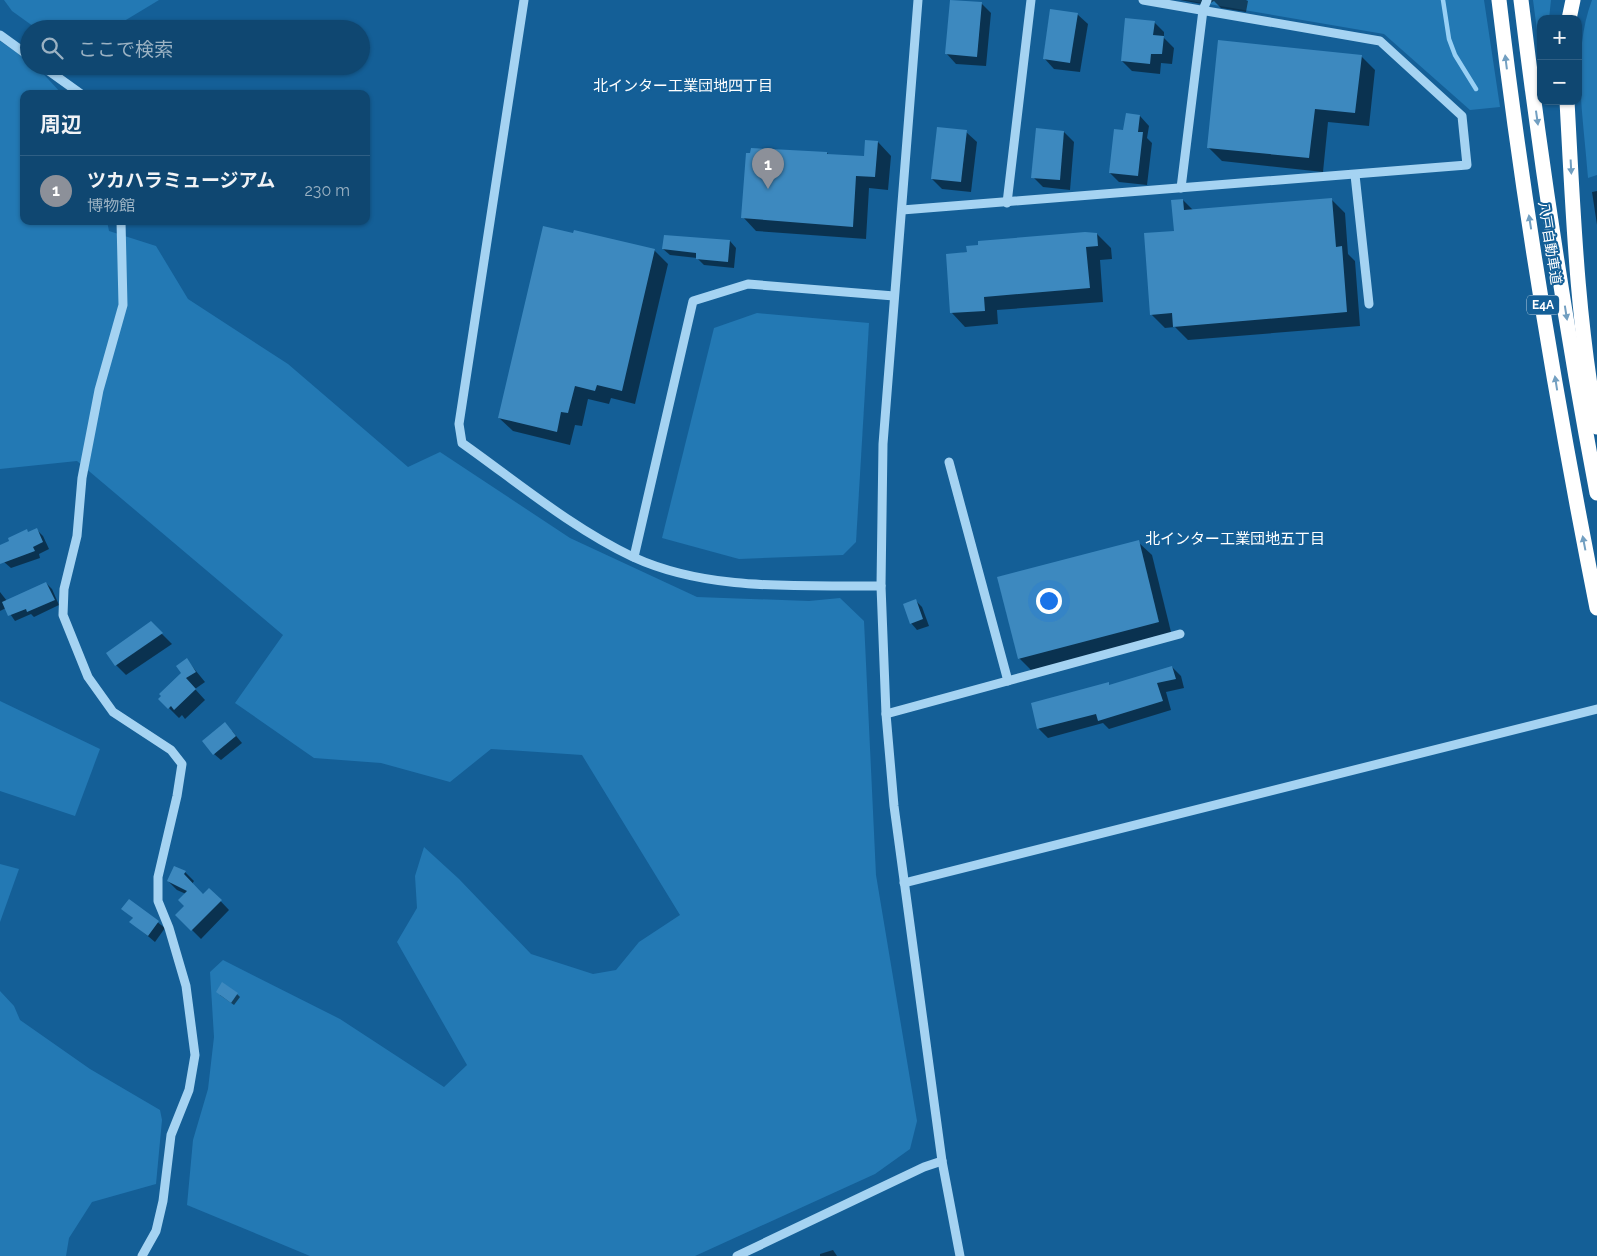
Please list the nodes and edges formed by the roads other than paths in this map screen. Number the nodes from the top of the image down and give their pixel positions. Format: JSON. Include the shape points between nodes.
{"nodes":[{"id":1,"x":524,"y":0,"type":"edge"},
{"id":2,"x":918,"y":0,"type":"edge"},
{"id":3,"x":1031,"y":0,"type":"edge"},
{"id":4,"x":1143,"y":0,"type":"edge"},
{"id":5,"x":1207,"y":0,"type":"edge"},
{"id":6,"x":1499,"y":0,"type":"edge"},
{"id":7,"x":1521,"y":0,"type":"edge"},
{"id":8,"x":1573,"y":0,"type":"edge"},
{"id":9,"x":1203,"y":10,"type":"junction"},
{"id":10,"x":1570,"y":15,"type":"edge"},
{"id":11,"x":0,"y":34,"type":"edge"},
{"id":12,"x":20,"y":49,"type":"edge"},
{"id":13,"x":55,"y":75,"type":"edge"},
{"id":14,"x":75,"y":90,"type":"edge"},
{"id":15,"x":1567,"y":105,"type":"edge"},
{"id":16,"x":1355,"y":175,"type":"junction"},
{"id":17,"x":1181,"y":188,"type":"junction"},
{"id":18,"x":1007,"y":204,"type":"junction"},
{"id":19,"x":902,"y":210,"type":"junction"},
{"id":20,"x":121,"y":225,"type":"edge"},
{"id":21,"x":894,"y":296,"type":"junction"},
{"id":22,"x":1369,"y":304,"type":"dead end"},
{"id":23,"x":1597,"y":427,"type":"edge"},
{"id":24,"x":950,"y":462,"type":"dead end"},
{"id":25,"x":1597,"y":492,"type":"edge"},
{"id":26,"x":634,"y":557,"type":"junction"},
{"id":27,"x":881,"y":586,"type":"junction"},
{"id":28,"x":1597,"y":608,"type":"edge"},
{"id":29,"x":1180,"y":634,"type":"dead end"},
{"id":30,"x":1008,"y":681,"type":"junction"},
{"id":31,"x":1597,"y":709,"type":"edge"},
{"id":32,"x":886,"y":714,"type":"junction"},
{"id":33,"x":904,"y":883,"type":"junction"},
{"id":34,"x":942,"y":1161,"type":"junction"},
{"id":35,"x":142,"y":1256,"type":"edge"},
{"id":36,"x":737,"y":1256,"type":"edge"},
{"id":37,"x":960,"y":1256,"type":"edge"}],
"edges":[{"from":1,"to":26,"type":"street","via":[[460,434],[462,443],[592,535]]},
{"from":2,"to":19,"type":"street"},
{"from":3,"to":18,"type":"street"},
{"from":4,"to":9,"type":"street"},
{"from":5,"to":9,"type":"street"},
{"from":28,"to":6,"type":"highway","name":"八戸自動車道","number":"E4A","one_way":true,"via":[[1553,370]]},
{"from":7,"to":25,"type":"highway","name":"八戸自動車道","number":"E4A","one_way":true,"via":[[1580,407]]},
{"from":8,"to":10,"type":"highway"},
{"from":9,"to":16,"type":"street","via":[[1380,41],[1462,116],[1468,165]]},
{"from":9,"to":17,"type":"street"},
{"from":11,"to":12,"type":"street"},
{"from":13,"to":14,"type":"street"},
{"from":15,"to":23,"type":"highway","one_way":true,"via":[[1576,251]]},
{"from":16,"to":17,"type":"street"},
{"from":16,"to":22,"type":"street"},
{"from":17,"to":18,"type":"street"},
{"from":18,"to":19,"type":"street"},
{"from":19,"to":21,"type":"street"},
{"from":20,"to":35,"type":"street","via":[[124,305],[99,390],[82,478],[77,536],[64,589],[63,615],[88,677],[113,712],[171,750],[182,764],[158,877],[158,901],[186,986],[195,1055],[190,1090],[170,1135],[163,1201],[156,1230]]},
{"from":21,"to":26,"type":"street","via":[[748,284],[693,301]]},
{"from":21,"to":27,"type":"street","via":[[884,444]]},
{"from":24,"to":30,"type":"street"},
{"from":26,"to":27,"type":"street","via":[[668,570],[734,583]]},
{"from":27,"to":32,"type":"street"},
{"from":29,"to":30,"type":"street"},
{"from":30,"to":32,"type":"street"},
{"from":31,"to":33,"type":"street"},
{"from":32,"to":33,"type":"street"},
{"from":33,"to":34,"type":"street"},
{"from":34,"to":36,"type":"street"},
{"from":34,"to":37,"type":"street"}]}
